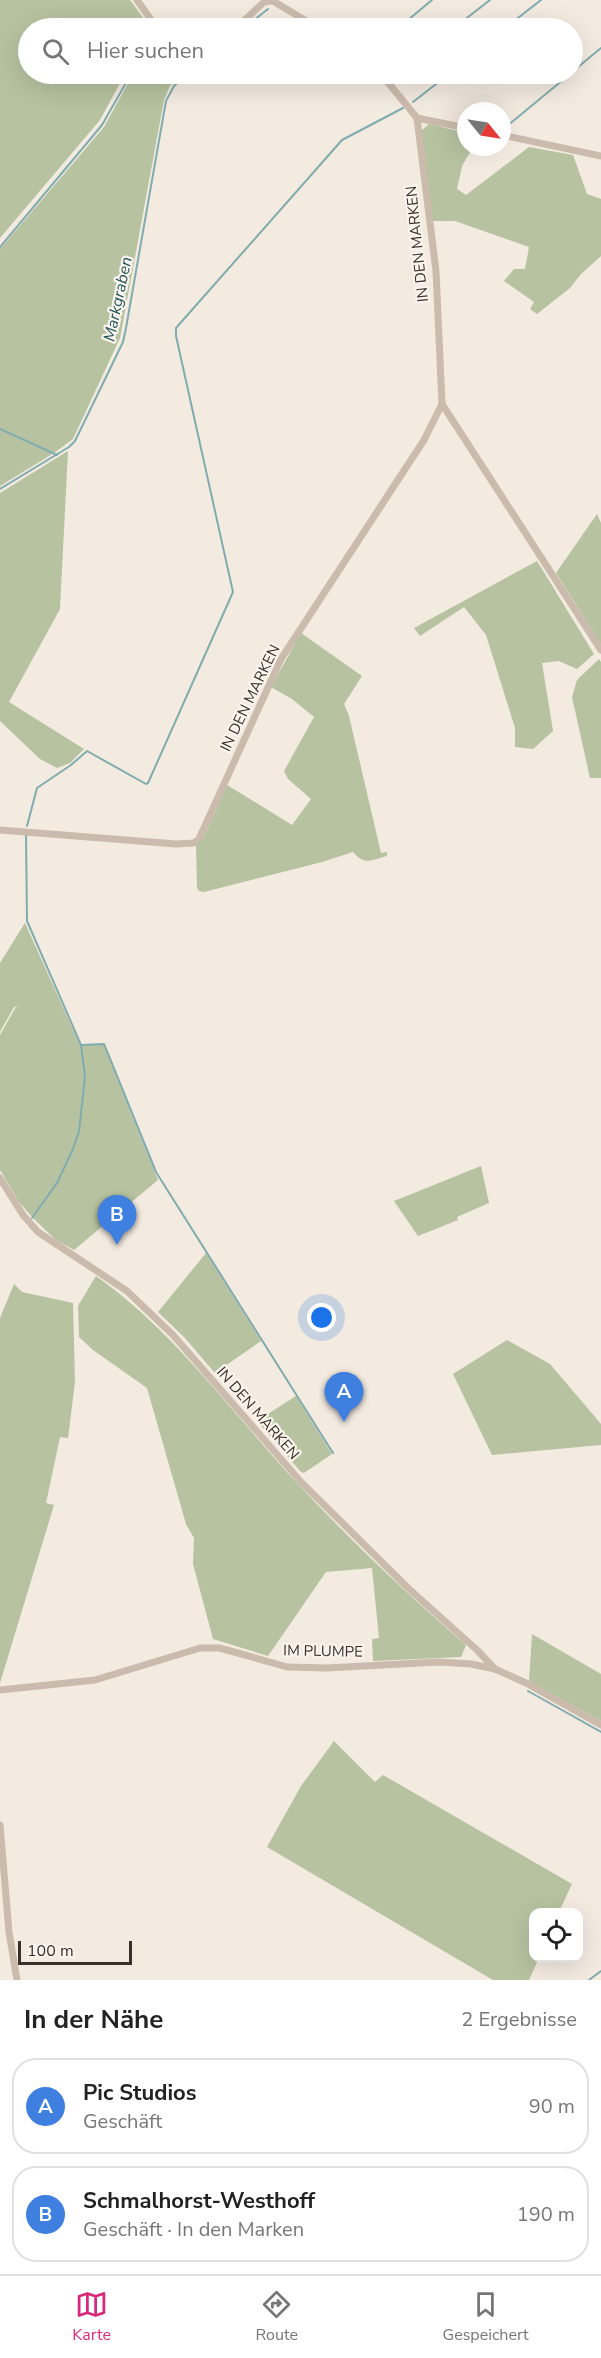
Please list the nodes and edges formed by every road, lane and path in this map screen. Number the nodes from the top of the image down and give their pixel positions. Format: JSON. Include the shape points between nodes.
{"nodes":[{"id":1,"x":137,"y":0,"type":"edge"},
{"id":2,"x":150,"y":18,"type":"edge"},
{"id":3,"x":247,"y":18,"type":"edge"},
{"id":4,"x":301,"y":18,"type":"edge"},
{"id":5,"x":389,"y":84,"type":"edge"},
{"id":6,"x":417,"y":118,"type":"junction"},
{"id":7,"x":457,"y":126,"type":"edge"},
{"id":8,"x":511,"y":137,"type":"edge"},
{"id":9,"x":601,"y":156,"type":"edge"},
{"id":10,"x":442,"y":404,"type":"junction"},
{"id":11,"x":601,"y":650,"type":"edge"},
{"id":12,"x":0,"y":830,"type":"edge"},
{"id":13,"x":0,"y":1178,"type":"edge"},
{"id":14,"x":477,"y":1650,"type":"junction"},
{"id":15,"x":471,"y":1664,"type":"junction"},
{"id":16,"x":495,"y":1670,"type":"junction"},
{"id":17,"x":0,"y":1690,"type":"edge"},
{"id":18,"x":601,"y":1725,"type":"edge"},
{"id":19,"x":0,"y":1825,"type":"edge"},
{"id":20,"x":17,"y":1980,"type":"edge"}],
"edges":[{"from":1,"to":2,"type":"street"},
{"from":3,"to":4,"type":"street","via":[[264,2],[273,1]]},
{"from":5,"to":6,"type":"street"},
{"from":6,"to":7,"type":"street"},
{"from":6,"to":10,"type":"street","name":"IN DEN MARKEN","via":[[436,271]]},
{"from":8,"to":9,"type":"street"},
{"from":10,"to":11,"type":"street"},
{"from":10,"to":12,"type":"street","name":"IN DEN MARKEN","via":[[424,440],[281,659],[199,839],[176,844]]},
{"from":13,"to":14,"type":"street","name":"IN DEN MARKEN","via":[[38,1232],[135,1298],[300,1482]]},
{"from":14,"to":15,"type":"street"},
{"from":14,"to":16,"type":"street","name":"IN DEN MARKEN"},
{"from":15,"to":16,"type":"street","name":"IM PLUMPE"},
{"from":15,"to":17,"type":"street","name":"IM PLUMPE","via":[[287,1667],[219,1648],[200,1648],[95,1680]]},
{"from":16,"to":18,"type":"street","name":"IM PLUMPE"},
{"from":19,"to":20,"type":"street"}]}
